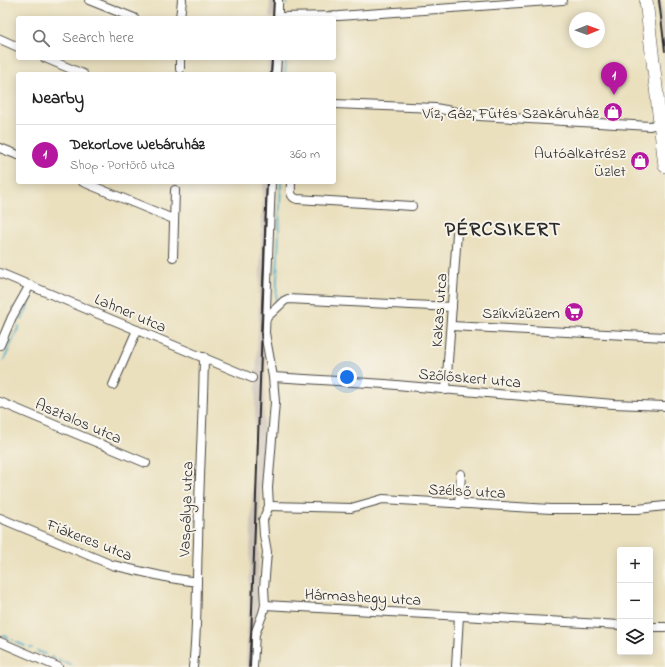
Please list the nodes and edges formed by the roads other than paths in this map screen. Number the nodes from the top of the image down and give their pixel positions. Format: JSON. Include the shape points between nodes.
{"nodes":[{"id":1,"x":89,"y":0,"type":"edge"},
{"id":2,"x":182,"y":0,"type":"edge"},
{"id":3,"x":278,"y":0,"type":"edge"},
{"id":4,"x":562,"y":0,"type":"edge"},
{"id":5,"x":646,"y":0,"type":"edge"},
{"id":6,"x":129,"y":16,"type":"edge"},
{"id":7,"x":180,"y":16,"type":"edge"},
{"id":8,"x":278,"y":16,"type":"edge"},
{"id":9,"x":336,"y":16,"type":"edge"},
{"id":10,"x":0,"y":39,"type":"edge"},
{"id":11,"x":16,"y":46,"type":"edge"},
{"id":12,"x":50,"y":60,"type":"edge"},
{"id":13,"x":180,"y":60,"type":"edge"},
{"id":14,"x":276,"y":60,"type":"edge"},
{"id":15,"x":180,"y":69,"type":"dead end"},
{"id":16,"x":78,"y":72,"type":"edge"},
{"id":17,"x":276,"y":72,"type":"edge"},
{"id":18,"x":336,"y":104,"type":"edge"},
{"id":19,"x":662,"y":122,"type":"edge"},
{"id":20,"x":0,"y":148,"type":"edge"},
{"id":21,"x":16,"y":154,"type":"edge"},
{"id":22,"x":665,"y":166,"type":"edge"},
{"id":23,"x":88,"y":184,"type":"edge"},
{"id":24,"x":272,"y":184,"type":"edge"},
{"id":25,"x":291,"y":184,"type":"edge"},
{"id":26,"x":175,"y":190,"type":"dead end"},
{"id":27,"x":412,"y":206,"type":"dead end"},
{"id":28,"x":174,"y":219,"type":"junction"},
{"id":29,"x":457,"y":233,"type":"dead end"},
{"id":30,"x":173,"y":257,"type":"dead end"},
{"id":31,"x":0,"y":272,"type":"edge"},
{"id":32,"x":30,"y":285,"type":"junction"},
{"id":33,"x":452,"y":308,"type":"junction"},
{"id":34,"x":266,"y":318,"type":"junction"},
{"id":35,"x":451,"y":326,"type":"junction"},
{"id":36,"x":137,"y":330,"type":"junction"},
{"id":37,"x":665,"y":337,"type":"edge"},
{"id":38,"x":0,"y":345,"type":"edge"},
{"id":39,"x":204,"y":357,"type":"junction"},
{"id":40,"x":273,"y":377,"type":"junction"},
{"id":41,"x":252,"y":378,"type":"dead end"},
{"id":42,"x":113,"y":385,"type":"dead end"},
{"id":43,"x":446,"y":390,"type":"junction"},
{"id":44,"x":0,"y":402,"type":"edge"},
{"id":45,"x":665,"y":406,"type":"edge"},
{"id":46,"x":146,"y":464,"type":"dead end"},
{"id":47,"x":461,"y":474,"type":"dead end"},
{"id":48,"x":459,"y":504,"type":"junction"},
{"id":49,"x":269,"y":506,"type":"junction"},
{"id":50,"x":665,"y":506,"type":"edge"},
{"id":51,"x":0,"y":518,"type":"edge"},
{"id":52,"x":197,"y":582,"type":"junction"},
{"id":53,"x":265,"y":604,"type":"junction"},
{"id":54,"x":459,"y":616,"type":"junction"},
{"id":55,"x":617,"y":625,"type":"edge"},
{"id":56,"x":653,"y":627,"type":"edge"},
{"id":57,"x":665,"y":627,"type":"edge"},
{"id":58,"x":0,"y":642,"type":"edge"},
{"id":59,"x":193,"y":664,"type":"edge"},
{"id":60,"x":58,"y":667,"type":"edge"},
{"id":61,"x":253,"y":667,"type":"edge"},
{"id":62,"x":456,"y":667,"type":"edge"}],
"edges":[{"from":1,"to":6,"type":"street"},
{"from":2,"to":7,"type":"street"},
{"from":3,"to":8,"type":"street"},
{"from":4,"to":9,"type":"street"},
{"from":5,"to":19,"type":"main road"},
{"from":10,"to":11,"type":"street"},
{"from":12,"to":16,"type":"street"},
{"from":13,"to":15,"type":"street"},
{"from":14,"to":17,"type":"street"},
{"from":18,"to":19,"type":"street","via":[[435,108],[476,116],[554,121],[650,126]]},
{"from":19,"to":22,"type":"main road"},
{"from":20,"to":21,"type":"street"},
{"from":23,"to":28,"type":"street"},
{"from":24,"to":34,"type":"street"},
{"from":25,"to":27,"type":"street","via":[[291,195],[297,199]]},
{"from":26,"to":28,"type":"street"},
{"from":28,"to":30,"type":"street"},
{"from":29,"to":33,"type":"street","name":"Kakas utca"},
{"from":31,"to":32,"type":"street","name":"Lahner utca"},
{"from":32,"to":36,"type":"street","name":"Lahner utca"},
{"from":32,"to":38,"type":"street"},
{"from":33,"to":34,"type":"street","via":[[288,299]]},
{"from":33,"to":35,"type":"street","name":"Kakas utca"},
{"from":34,"to":40,"type":"street","via":[[266,338]]},
{"from":35,"to":37,"type":"street"},
{"from":35,"to":43,"type":"street","name":"Kakas utca"},
{"from":36,"to":39,"type":"street","name":"Lahner utca"},
{"from":36,"to":42,"type":"street"},
{"from":39,"to":41,"type":"street","name":"Lahner utca"},
{"from":39,"to":52,"type":"street","name":"Vaspálya utca"},
{"from":40,"to":43,"type":"street","name":"Szőlőskert utca"},
{"from":40,"to":49,"type":"street","via":[[275,402],[268,488]]},
{"from":43,"to":45,"type":"street","name":"Szőlőskert utca"},
{"from":44,"to":46,"type":"street","name":"Asztalos utca"},
{"from":47,"to":48,"type":"street"},
{"from":48,"to":49,"type":"street","name":"Szélső utca","via":[[383,499],[351,508]]},
{"from":48,"to":50,"type":"street","name":"Szélső utca","via":[[572,509],[635,509]]},
{"from":49,"to":53,"type":"street","via":[[263,524],[267,552]]},
{"from":51,"to":52,"type":"street","name":"Fiákeres utca","via":[[109,564]]},
{"from":52,"to":59,"type":"street","name":"Vaspálya utca"},
{"from":53,"to":54,"type":"street","name":"Hármashegy utca"},
{"from":53,"to":61,"type":"street","via":[[255,634]]},
{"from":54,"to":55,"type":"street","name":"Hármashegy utca"},
{"from":54,"to":62,"type":"street"},
{"from":56,"to":57,"type":"street"},
{"from":58,"to":60,"type":"street"}]}
